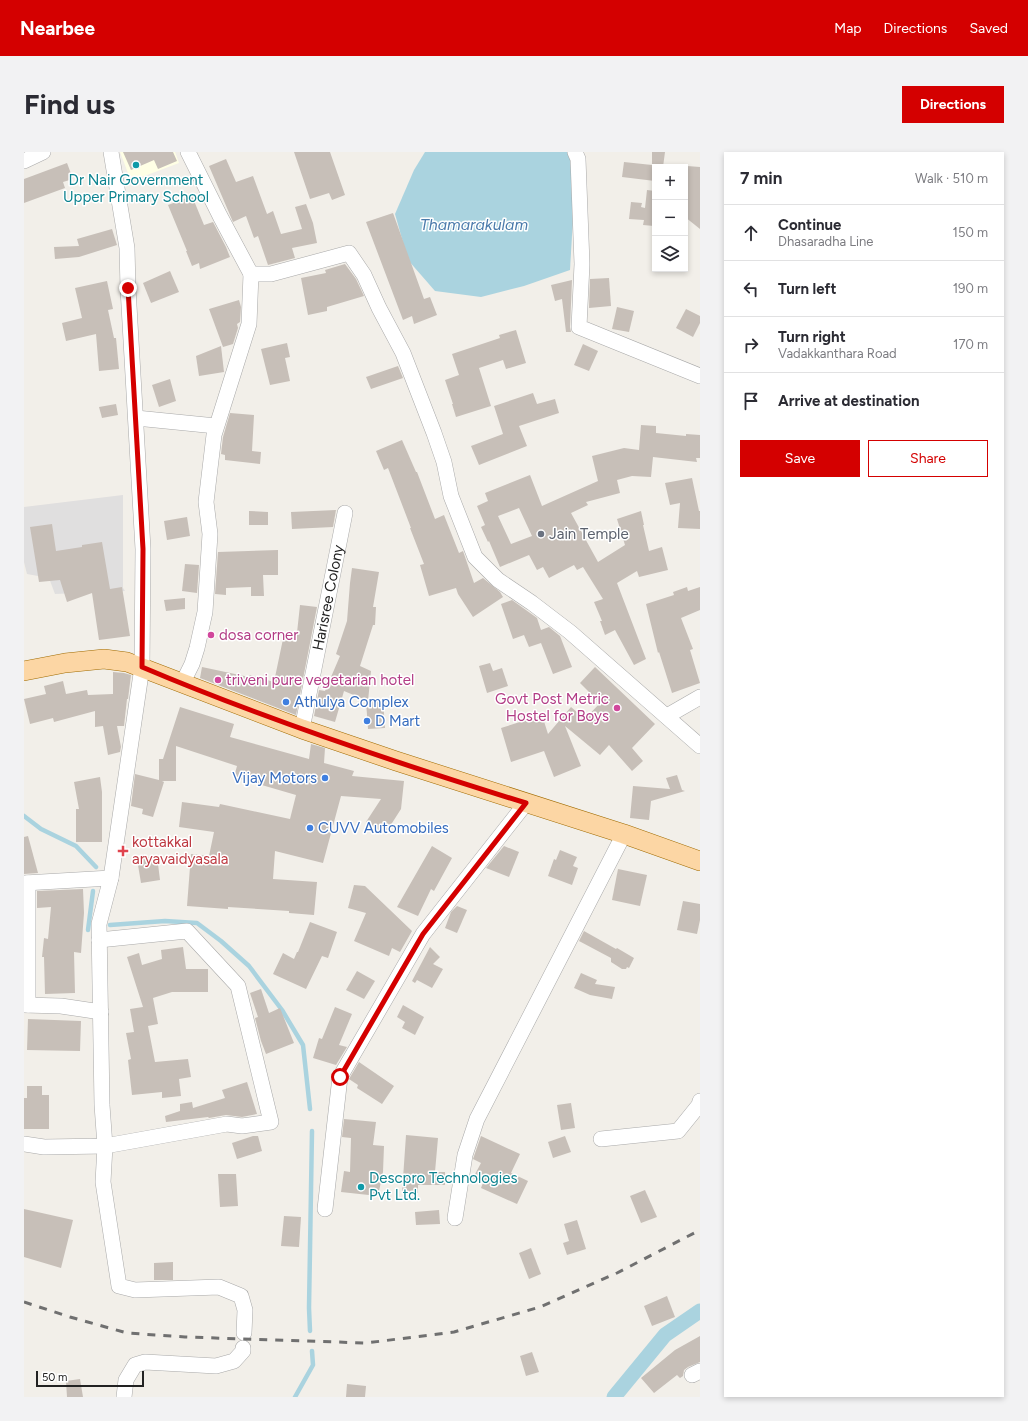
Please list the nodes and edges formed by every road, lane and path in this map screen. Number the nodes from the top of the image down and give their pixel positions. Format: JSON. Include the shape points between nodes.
{"nodes":[{"id":1,"x":43,"y":152,"type":"edge"},
{"id":2,"x":111,"y":152,"type":"edge"},
{"id":3,"x":188,"y":152,"type":"edge"},
{"id":4,"x":575,"y":152,"type":"edge"},
{"id":5,"x":24,"y":161,"type":"edge"},
{"id":6,"x":251,"y":274,"type":"junction"},
{"id":7,"x":700,"y":376,"type":"edge"},
{"id":8,"x":136,"y":418,"type":"junction"},
{"id":9,"x":216,"y":426,"type":"junction"},
{"id":10,"x":345,"y":514,"type":"dead end"},
{"id":11,"x":142,"y":667,"type":"junction"},
{"id":12,"x":24,"y":671,"type":"edge"},
{"id":13,"x":182,"y":684,"type":"junction"},
{"id":14,"x":700,"y":697,"type":"edge"},
{"id":15,"x":667,"y":716,"type":"junction"},
{"id":16,"x":302,"y":729,"type":"junction"},
{"id":17,"x":700,"y":746,"type":"edge"},
{"id":18,"x":526,"y":803,"type":"junction"},
{"id":19,"x":624,"y":834,"type":"junction"},
{"id":20,"x":700,"y":861,"type":"edge"},
{"id":21,"x":111,"y":878,"type":"junction"},
{"id":22,"x":26,"y":883,"type":"edge"},
{"id":23,"x":100,"y":940,"type":"junction"},
{"id":24,"x":26,"y":1005,"type":"edge"},
{"id":25,"x":101,"y":1012,"type":"junction"},
{"id":26,"x":700,"y":1101,"type":"edge"},
{"id":27,"x":601,"y":1139,"type":"dead end"},
{"id":28,"x":24,"y":1144,"type":"edge"},
{"id":29,"x":105,"y":1146,"type":"junction"},
{"id":30,"x":325,"y":1209,"type":"dead end"},
{"id":31,"x":455,"y":1218,"type":"dead end"},
{"id":32,"x":244,"y":1333,"type":"dead end"},
{"id":33,"x":243,"y":1348,"type":"dead end"},
{"id":34,"x":124,"y":1397,"type":"edge"}],
"edges":[{"from":1,"to":5,"type":"street"},
{"from":2,"to":8,"type":"street","via":[[127,248]]},
{"from":3,"to":6,"type":"street"},
{"from":4,"to":7,"type":"street","via":[[578,159],[582,264],[579,327]]},
{"from":6,"to":9,"type":"street","via":[[249,324]]},
{"from":6,"to":15,"type":"street","via":[[271,274],[349,253],[364,275],[378,308],[403,353],[434,433],[444,462],[451,496],[475,557],[498,580],[532,602],[570,632]]},
{"from":8,"to":9,"type":"street"},
{"from":8,"to":11,"type":"street","via":[[143,549]]},
{"from":9,"to":13,"type":"street","via":[[206,502],[210,534],[205,612],[192,664]]},
{"from":10,"to":16,"type":"street","name":"Harisree Colony"},
{"from":11,"to":12,"type":"main road","via":[[104,659]]},
{"from":11,"to":13,"type":"main road"},
{"from":11,"to":21,"type":"street"},
{"from":13,"to":16,"type":"main road"},
{"from":14,"to":15,"type":"street"},
{"from":15,"to":17,"type":"street"},
{"from":16,"to":18,"type":"main road"},
{"from":18,"to":19,"type":"main road"},
{"from":18,"to":30,"type":"street","via":[[423,934],[340,1077]]},
{"from":19,"to":20,"type":"main road"},
{"from":19,"to":31,"type":"street","via":[[477,1119],[465,1156]]},
{"from":21,"to":22,"type":"street"},
{"from":21,"to":23,"type":"street","via":[[99,924]]},
{"from":22,"to":24,"type":"street"},
{"from":23,"to":25,"type":"street"},
{"from":23,"to":29,"type":"street","via":[[187,931],[213,958],[238,986],[271,1122],[242,1126],[226,1124]]},
{"from":24,"to":25,"type":"street","via":[[61,1006]]},
{"from":25,"to":29,"type":"street"},
{"from":26,"to":27,"type":"street","via":[[678,1132]]},
{"from":28,"to":29,"type":"street","via":[[44,1147]]},
{"from":29,"to":32,"type":"street","via":[[103,1182],[119,1286],[136,1290],[219,1287],[241,1296],[245,1310]]},
{"from":33,"to":34,"type":"street","via":[[234,1361],[216,1366],[144,1362],[135,1365],[126,1380]]}]}
